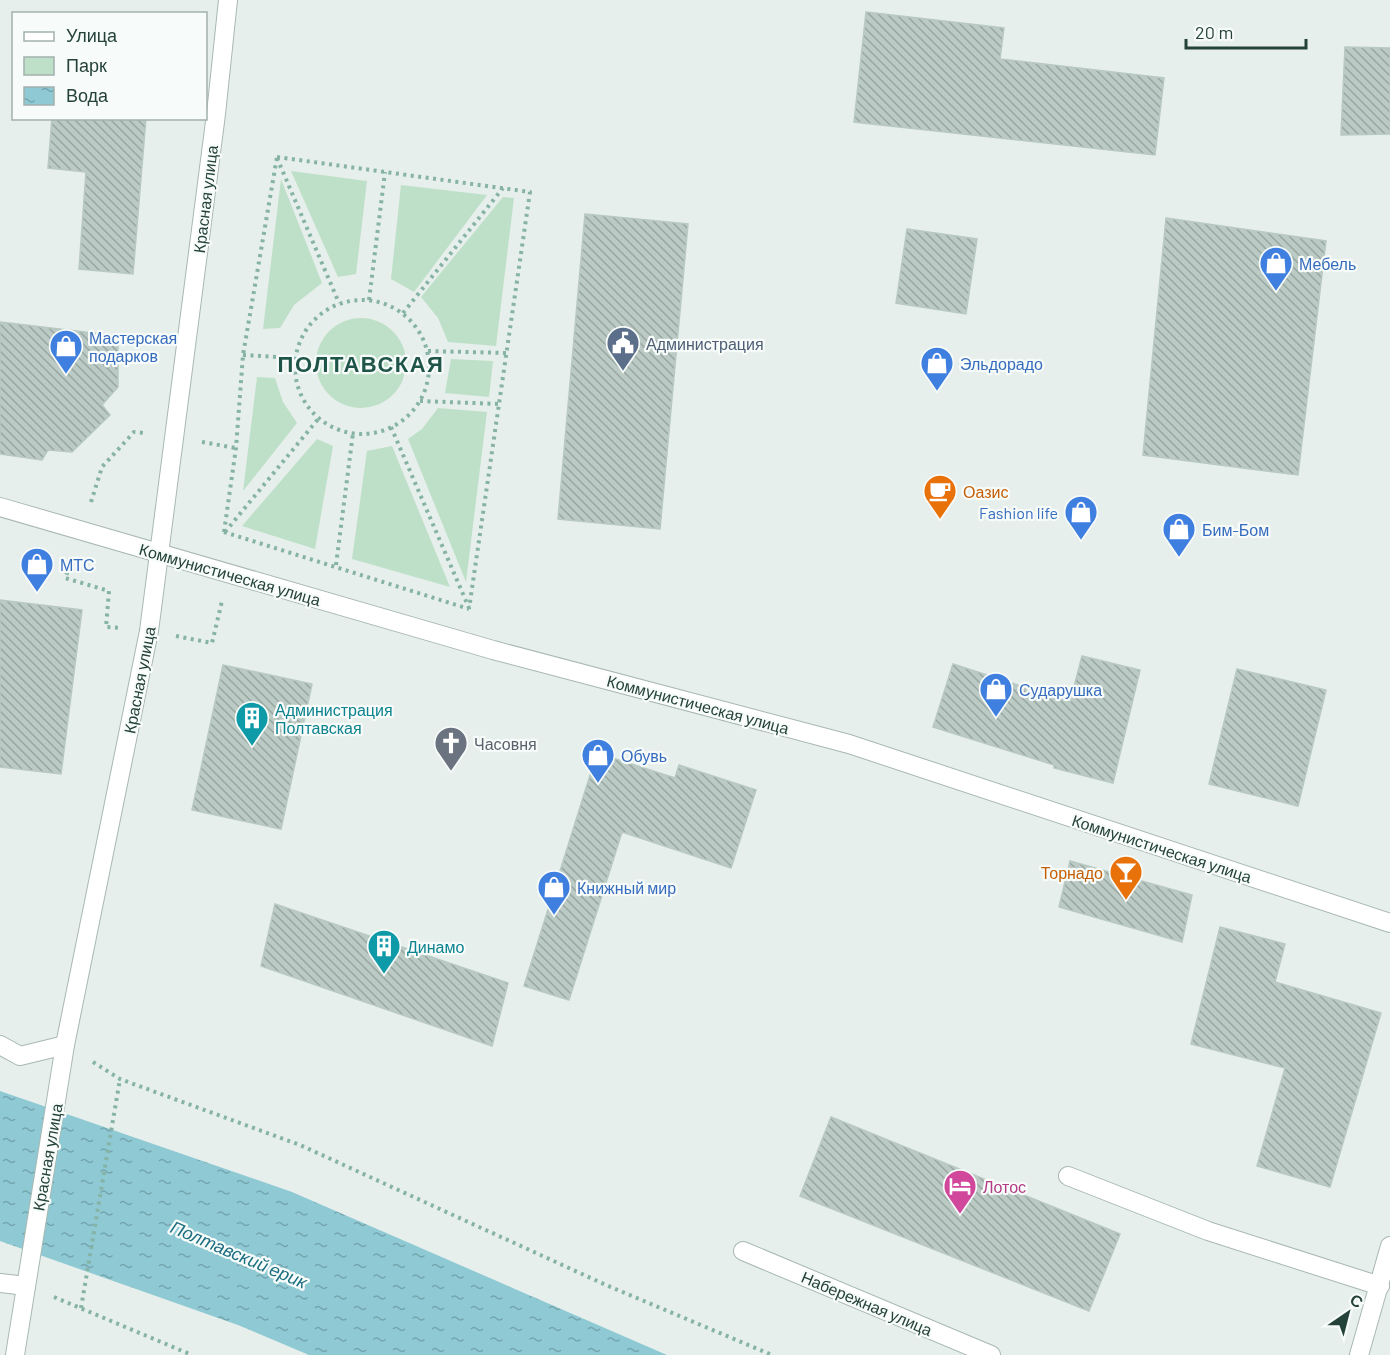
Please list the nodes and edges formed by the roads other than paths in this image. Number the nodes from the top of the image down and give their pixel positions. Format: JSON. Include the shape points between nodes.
{"nodes":[{"id":1,"x":228,"y":0,"type":"edge"},
{"id":2,"x":0,"y":507,"type":"edge"},
{"id":3,"x":160,"y":553,"type":"junction"},
{"id":4,"x":1390,"y":923,"type":"edge"},
{"id":5,"x":0,"y":1045,"type":"edge"},
{"id":6,"x":65,"y":1045,"type":"junction"},
{"id":7,"x":1068,"y":1176,"type":"dead end"},
{"id":8,"x":1390,"y":1246,"type":"edge"},
{"id":9,"x":743,"y":1251,"type":"dead end"},
{"id":10,"x":27,"y":1279,"type":"junction"},
{"id":11,"x":0,"y":1283,"type":"edge"},
{"id":12,"x":1380,"y":1286,"type":"junction"},
{"id":13,"x":15,"y":1355,"type":"edge"},
{"id":14,"x":991,"y":1355,"type":"edge"},
{"id":15,"x":1359,"y":1355,"type":"edge"}],
"edges":[{"from":1,"to":3,"type":"street","name":"Красная улица"},
{"from":2,"to":3,"type":"street","name":"Коммунистическая улица"},
{"from":3,"to":4,"type":"street","name":"Коммунистическая улица","via":[[493,650],[849,744]]},
{"from":3,"to":6,"type":"street","name":"Красная улица","via":[[149,631]]},
{"from":5,"to":6,"type":"street","via":[[20,1056]]},
{"from":6,"to":10,"type":"street","name":"Красная улица"},
{"from":7,"to":12,"type":"street","via":[[1208,1231]]},
{"from":8,"to":12,"type":"street"},
{"from":9,"to":14,"type":"street","name":"Набережная улица"},
{"from":10,"to":11,"type":"street"},
{"from":10,"to":13,"type":"street","name":"Красная улица"},
{"from":12,"to":15,"type":"street"}]}
